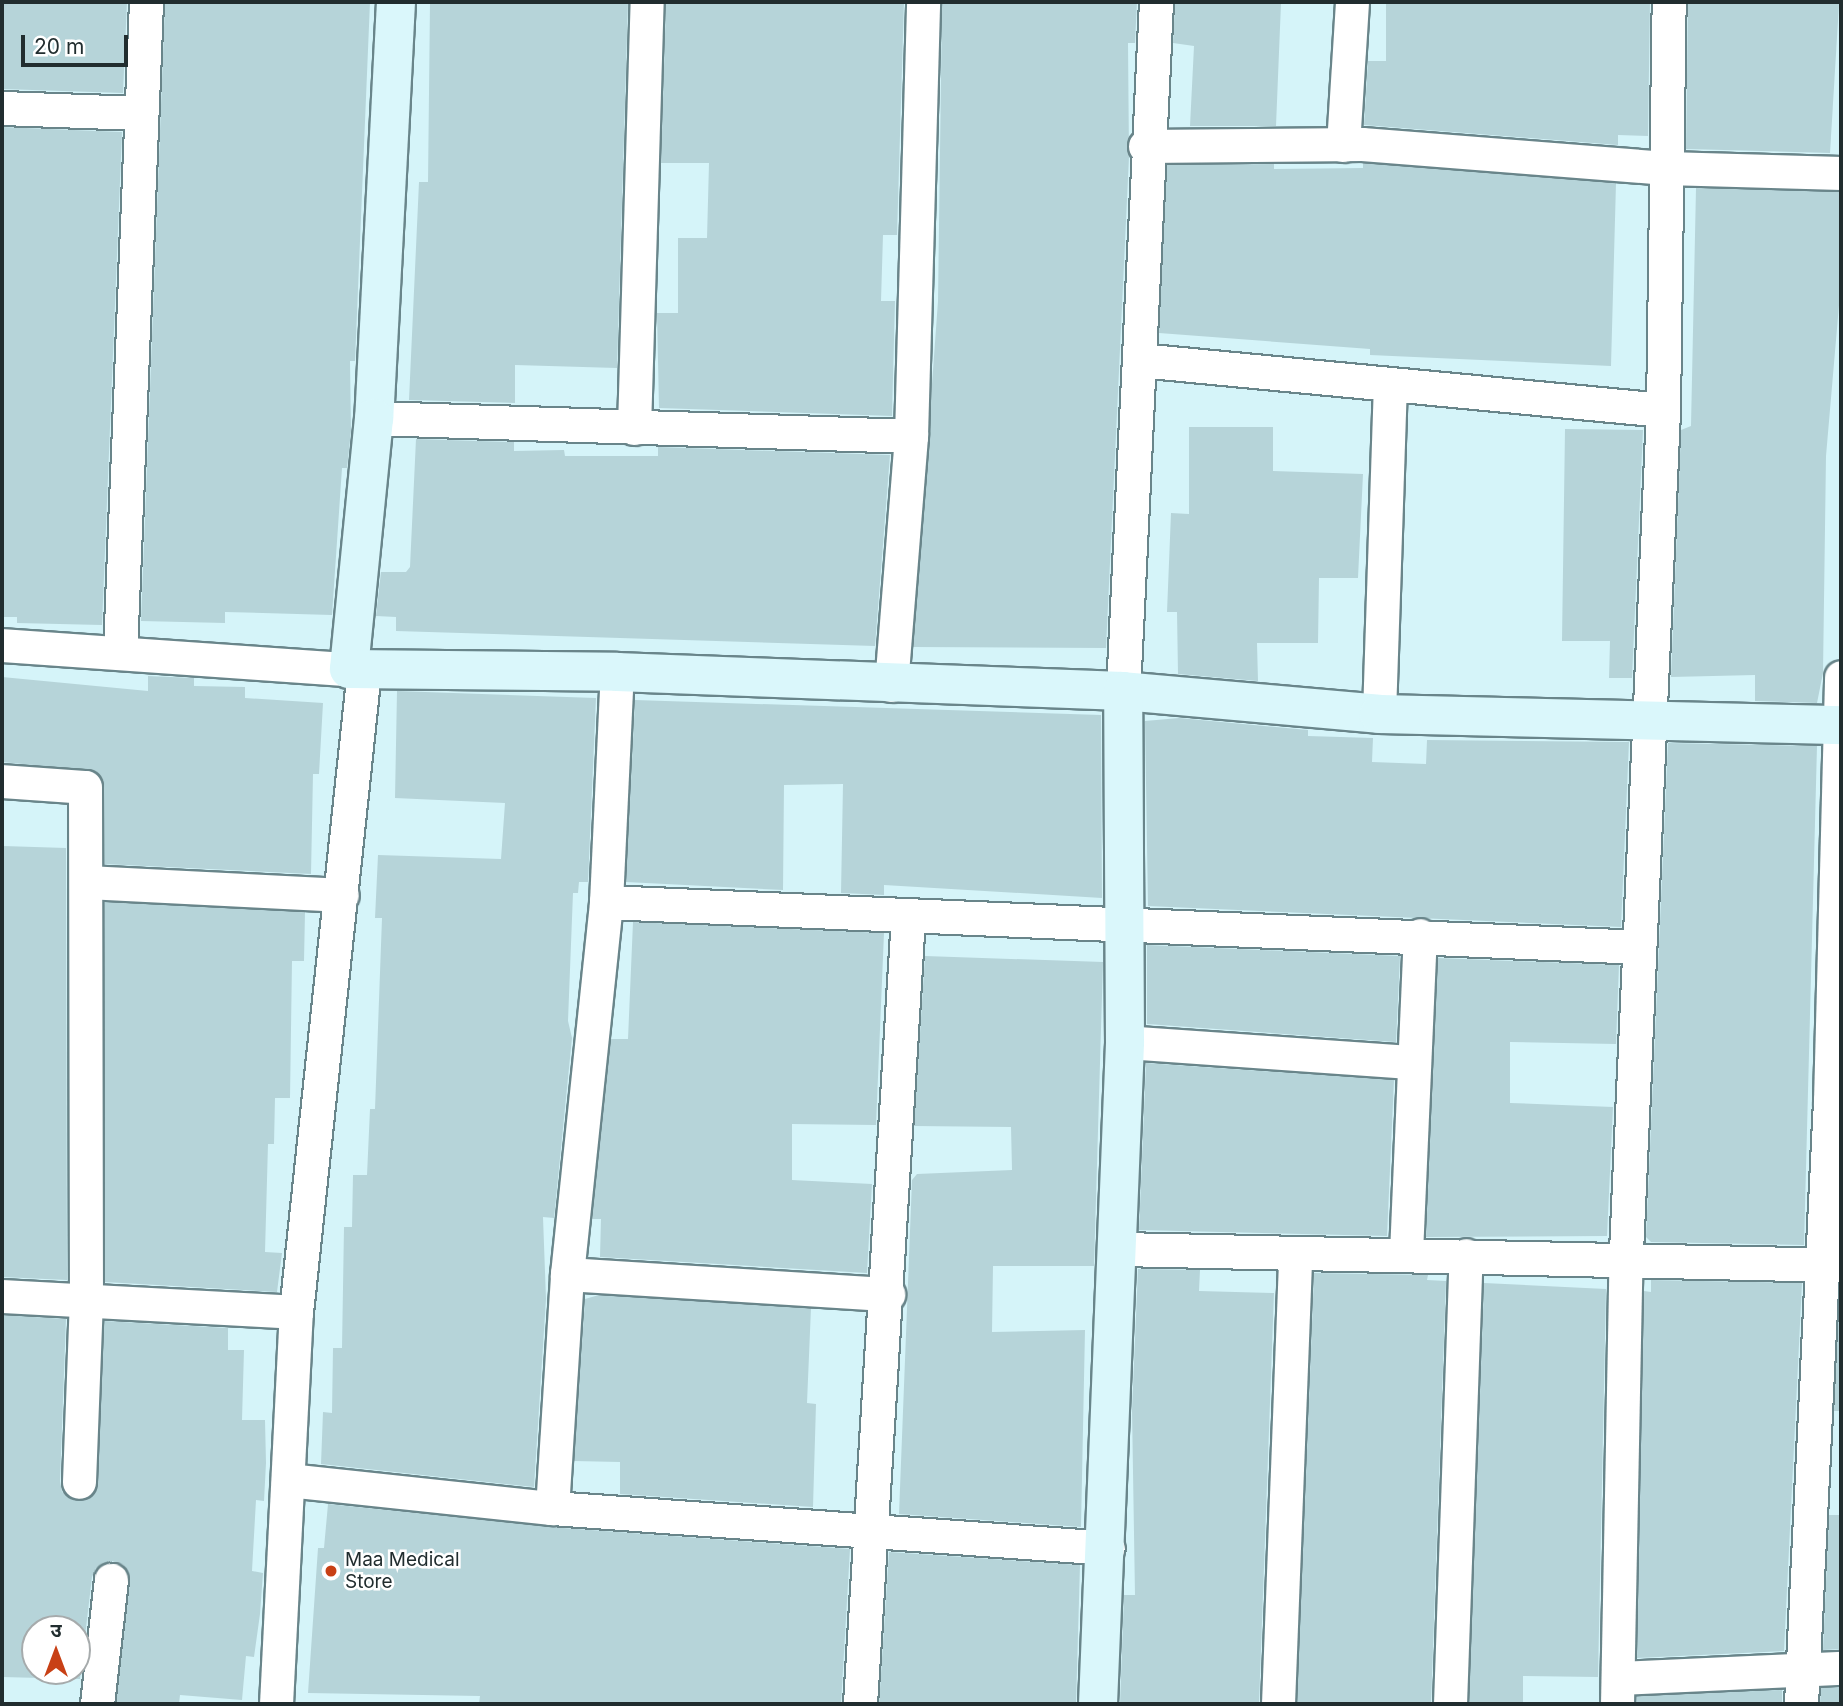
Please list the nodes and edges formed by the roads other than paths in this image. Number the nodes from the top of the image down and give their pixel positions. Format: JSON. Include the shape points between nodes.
{"nodes":[{"id":1,"x":146,"y":2,"type":"edge"},
{"id":2,"x":397,"y":2,"type":"edge"},
{"id":3,"x":647,"y":2,"type":"edge"},
{"id":4,"x":923,"y":2,"type":"edge"},
{"id":5,"x":1156,"y":2,"type":"edge"},
{"id":6,"x":1352,"y":2,"type":"edge"},
{"id":7,"x":1670,"y":2,"type":"edge"},
{"id":8,"x":2,"y":108,"type":"edge"},
{"id":9,"x":139,"y":113,"type":"junction"},
{"id":10,"x":1343,"y":145,"type":"junction"},
{"id":11,"x":1145,"y":146,"type":"junction"},
{"id":12,"x":1665,"y":168,"type":"junction"},
{"id":13,"x":1841,"y":173,"type":"edge"},
{"id":14,"x":1139,"y":360,"type":"junction"},
{"id":15,"x":1390,"y":384,"type":"junction"},
{"id":16,"x":1663,"y":410,"type":"junction"},
{"id":17,"x":374,"y":418,"type":"junction"},
{"id":18,"x":634,"y":428,"type":"junction"},
{"id":19,"x":911,"y":436,"type":"junction"},
{"id":20,"x":2,"y":645,"type":"edge"},
{"id":21,"x":120,"y":652,"type":"junction"},
{"id":22,"x":357,"y":669,"type":"junction"},
{"id":23,"x":617,"y":672,"type":"junction"},
{"id":24,"x":1841,"y":677,"type":"edge"},
{"id":25,"x":891,"y":685,"type":"junction"},
{"id":26,"x":1123,"y":691,"type":"junction"},
{"id":27,"x":1379,"y":714,"type":"junction"},
{"id":28,"x":1650,"y":722,"type":"junction"},
{"id":29,"x":1840,"y":725,"type":"edge"},
{"id":30,"x":2,"y":781,"type":"edge"},
{"id":31,"x":88,"y":882,"type":"junction"},
{"id":32,"x":342,"y":895,"type":"junction"},
{"id":33,"x":606,"y":902,"type":"junction"},
{"id":34,"x":908,"y":916,"type":"junction"},
{"id":35,"x":1127,"y":920,"type":"junction"},
{"id":36,"x":1838,"y":925,"type":"edge"},
{"id":37,"x":1420,"y":935,"type":"junction"},
{"id":38,"x":1639,"y":947,"type":"junction"},
{"id":39,"x":1125,"y":1042,"type":"junction"},
{"id":40,"x":1411,"y":1062,"type":"junction"},
{"id":41,"x":1836,"y":1101,"type":"edge"},
{"id":42,"x":1120,"y":1249,"type":"junction"},
{"id":43,"x":1406,"y":1253,"type":"junction"},
{"id":44,"x":1295,"y":1254,"type":"junction"},
{"id":45,"x":1466,"y":1255,"type":"junction"},
{"id":46,"x":1626,"y":1261,"type":"junction"},
{"id":47,"x":1832,"y":1265,"type":"edge"},
{"id":48,"x":567,"y":1274,"type":"junction"},
{"id":49,"x":888,"y":1294,"type":"junction"},
{"id":50,"x":2,"y":1296,"type":"edge"},
{"id":51,"x":86,"y":1299,"type":"junction"},
{"id":52,"x":296,"y":1312,"type":"junction"},
{"id":53,"x":288,"y":1480,"type":"junction"},
{"id":54,"x":79,"y":1482,"type":"dead end"},
{"id":55,"x":1827,"y":1500,"type":"edge"},
{"id":56,"x":552,"y":1508,"type":"junction"},
{"id":57,"x":871,"y":1533,"type":"junction"},
{"id":58,"x":1108,"y":1548,"type":"junction"},
{"id":59,"x":111,"y":1580,"type":"dead end"},
{"id":60,"x":1803,"y":1667,"type":"junction"},
{"id":61,"x":1841,"y":1668,"type":"edge"},
{"id":62,"x":1618,"y":1691,"type":"edge"},
{"id":63,"x":97,"y":1704,"type":"edge"},
{"id":64,"x":276,"y":1704,"type":"edge"},
{"id":65,"x":860,"y":1704,"type":"edge"},
{"id":66,"x":1098,"y":1704,"type":"edge"},
{"id":67,"x":1278,"y":1704,"type":"edge"},
{"id":68,"x":1450,"y":1704,"type":"edge"},
{"id":69,"x":1801,"y":1704,"type":"edge"}],
"edges":[{"from":1,"to":9,"type":"street"},
{"from":2,"to":17,"type":"street"},
{"from":3,"to":18,"type":"street"},
{"from":4,"to":19,"type":"street"},
{"from":5,"to":11,"type":"street"},
{"from":6,"to":10,"type":"street"},
{"from":7,"to":12,"type":"street"},
{"from":8,"to":9,"type":"street"},
{"from":9,"to":21,"type":"street"},
{"from":10,"to":11,"type":"street"},
{"from":10,"to":12,"type":"street"},
{"from":11,"to":14,"type":"street"},
{"from":12,"to":13,"type":"street"},
{"from":12,"to":16,"type":"street"},
{"from":14,"to":15,"type":"street"},
{"from":14,"to":26,"type":"street"},
{"from":15,"to":16,"type":"street"},
{"from":15,"to":27,"type":"street"},
{"from":16,"to":28,"type":"street"},
{"from":17,"to":18,"type":"street"},
{"from":17,"to":22,"type":"street"},
{"from":18,"to":19,"type":"street"},
{"from":19,"to":25,"type":"street"},
{"from":20,"to":21,"type":"street"},
{"from":21,"to":22,"type":"street"},
{"from":22,"to":23,"type":"street"},
{"from":22,"to":32,"type":"street"},
{"from":23,"to":25,"type":"street"},
{"from":23,"to":33,"type":"street"},
{"from":24,"to":29,"type":"street"},
{"from":25,"to":26,"type":"street"},
{"from":26,"to":27,"type":"street"},
{"from":26,"to":35,"type":"street"},
{"from":27,"to":28,"type":"street"},
{"from":28,"to":29,"type":"street"},
{"from":28,"to":38,"type":"street"},
{"from":29,"to":36,"type":"street"},
{"from":30,"to":31,"type":"street","via":[[85,787]]},
{"from":31,"to":32,"type":"street"},
{"from":31,"to":51,"type":"street"},
{"from":32,"to":52,"type":"street"},
{"from":33,"to":34,"type":"street"},
{"from":33,"to":48,"type":"street"},
{"from":34,"to":35,"type":"street"},
{"from":34,"to":49,"type":"street"},
{"from":35,"to":37,"type":"street"},
{"from":35,"to":39,"type":"street"},
{"from":36,"to":41,"type":"street"},
{"from":37,"to":38,"type":"street"},
{"from":37,"to":40,"type":"street"},
{"from":38,"to":46,"type":"street"},
{"from":39,"to":40,"type":"street"},
{"from":39,"to":42,"type":"street"},
{"from":40,"to":43,"type":"street"},
{"from":41,"to":47,"type":"street"},
{"from":42,"to":44,"type":"street"},
{"from":42,"to":58,"type":"street"},
{"from":43,"to":44,"type":"street"},
{"from":43,"to":45,"type":"street"},
{"from":44,"to":67,"type":"street"},
{"from":45,"to":46,"type":"street"},
{"from":45,"to":68,"type":"street"},
{"from":46,"to":47,"type":"street"},
{"from":46,"to":62,"type":"street"},
{"from":47,"to":55,"type":"street"},
{"from":48,"to":49,"type":"street"},
{"from":48,"to":56,"type":"street"},
{"from":49,"to":57,"type":"street"},
{"from":50,"to":51,"type":"street"},
{"from":51,"to":52,"type":"street"},
{"from":51,"to":54,"type":"street"},
{"from":52,"to":53,"type":"street"},
{"from":53,"to":56,"type":"street"},
{"from":53,"to":64,"type":"street"},
{"from":55,"to":60,"type":"street"},
{"from":56,"to":57,"type":"street"},
{"from":57,"to":58,"type":"street"},
{"from":57,"to":65,"type":"street"},
{"from":58,"to":66,"type":"street"},
{"from":59,"to":63,"type":"street"},
{"from":60,"to":61,"type":"street"},
{"from":60,"to":62,"type":"street"},
{"from":60,"to":69,"type":"street"}]}
